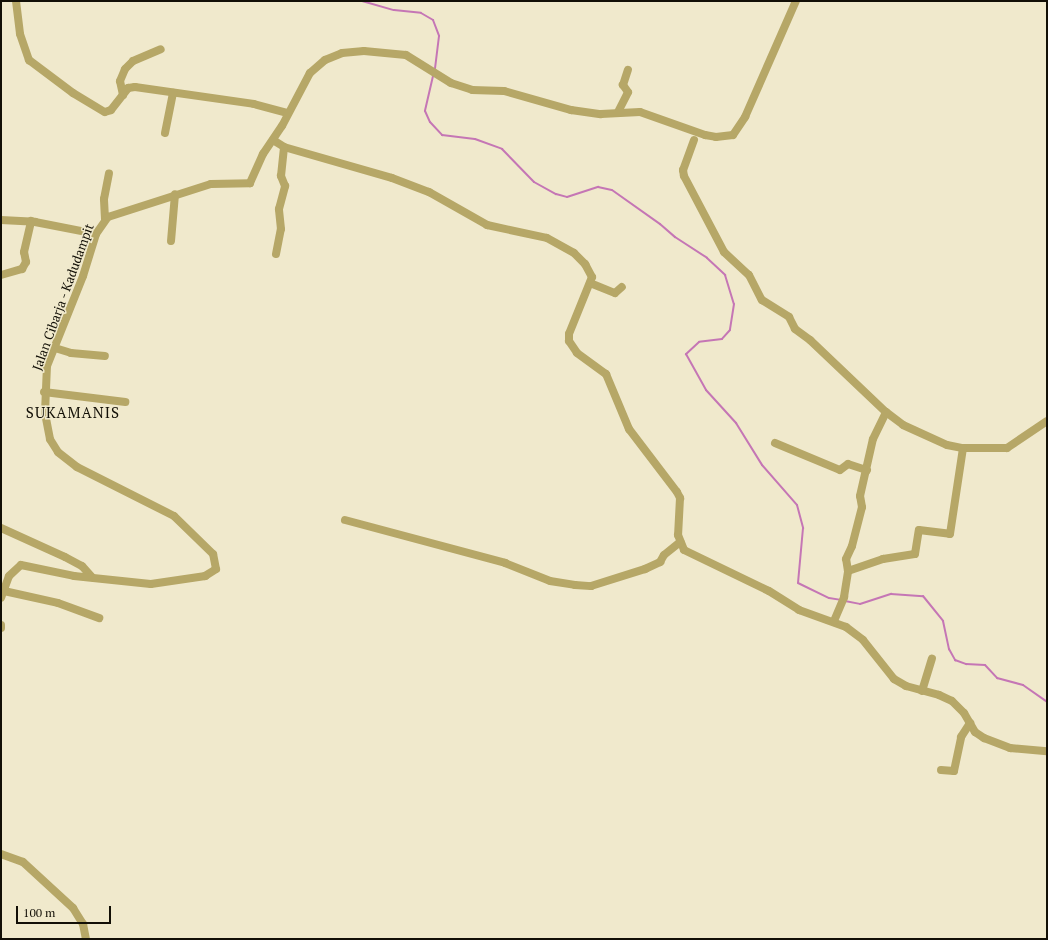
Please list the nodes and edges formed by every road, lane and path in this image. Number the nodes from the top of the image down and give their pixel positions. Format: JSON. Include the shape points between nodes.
{"nodes":[{"id":1,"x":16,"y":1,"type":"edge"},
{"id":2,"x":796,"y":1,"type":"edge"},
{"id":3,"x":161,"y":49,"type":"dead end"},
{"id":4,"x":628,"y":70,"type":"dead end"},
{"id":5,"x":173,"y":93,"type":"junction"},
{"id":6,"x":123,"y":95,"type":"junction"},
{"id":7,"x":618,"y":112,"type":"junction"},
{"id":8,"x":288,"y":113,"type":"junction"},
{"id":9,"x":165,"y":133,"type":"dead end"},
{"id":10,"x":273,"y":140,"type":"junction"},
{"id":11,"x":694,"y":140,"type":"dead end"},
{"id":12,"x":284,"y":147,"type":"junction"},
{"id":13,"x":109,"y":173,"type":"dead end"},
{"id":14,"x":175,"y":194,"type":"junction"},
{"id":15,"x":105,"y":219,"type":"junction"},
{"id":16,"x":1,"y":220,"type":"edge"},
{"id":17,"x":31,"y":221,"type":"junction"},
{"id":18,"x":96,"y":234,"type":"junction"},
{"id":19,"x":171,"y":241,"type":"dead end"},
{"id":20,"x":276,"y":254,"type":"dead end"},
{"id":21,"x":1,"y":275,"type":"edge"},
{"id":22,"x":590,"y":283,"type":"junction"},
{"id":23,"x":622,"y":287,"type":"dead end"},
{"id":24,"x":55,"y":348,"type":"junction"},
{"id":25,"x":105,"y":356,"type":"dead end"},
{"id":26,"x":44,"y":392,"type":"junction"},
{"id":27,"x":125,"y":402,"type":"dead end"},
{"id":28,"x":886,"y":412,"type":"junction"},
{"id":29,"x":1047,"y":420,"type":"edge"},
{"id":30,"x":775,"y":443,"type":"dead end"},
{"id":31,"x":963,"y":448,"type":"junction"},
{"id":32,"x":867,"y":470,"type":"junction"},
{"id":33,"x":345,"y":520,"type":"dead end"},
{"id":34,"x":1,"y":528,"type":"edge"},
{"id":35,"x":680,"y":542,"type":"junction"},
{"id":36,"x":848,"y":571,"type":"junction"},
{"id":37,"x":92,"y":577,"type":"junction"},
{"id":38,"x":2,"y":594,"type":"edge"},
{"id":39,"x":99,"y":618,"type":"dead end"},
{"id":40,"x":834,"y":621,"type":"junction"},
{"id":41,"x":932,"y":658,"type":"dead end"},
{"id":42,"x":922,"y":690,"type":"junction"},
{"id":43,"x":970,"y":723,"type":"junction"},
{"id":44,"x":1047,"y":750,"type":"edge"},
{"id":45,"x":941,"y":770,"type":"dead end"},
{"id":46,"x":1,"y":854,"type":"edge"},
{"id":47,"x":86,"y":939,"type":"edge"}],
"edges":[{"from":1,"to":6,"type":"street","via":[[24,50],[38,69],[91,106],[105,112],[111,110]]},
{"from":2,"to":7,"type":"street","name":"Jalan Cibarja - Kadudampit","via":[[745,117],[733,136],[705,135],[640,112]]},
{"from":3,"to":6,"type":"street","via":[[136,59],[125,69],[120,81]]},
{"from":4,"to":7,"type":"street","via":[[623,85],[628,92]]},
{"from":5,"to":6,"type":"street","via":[[135,87],[128,88]]},
{"from":5,"to":8,"type":"street","via":[[254,104]]},
{"from":5,"to":9,"type":"street"},
{"from":7,"to":8,"type":"street","name":"Jalan Cibarja - Kadudampit","via":[[601,114],[571,110],[504,91],[472,90],[451,83],[406,55],[364,51],[334,55],[316,67]]},
{"from":8,"to":10,"type":"street","name":"Jalan Cibarja - Kadudampit"},
{"from":10,"to":12,"type":"street"},
{"from":10,"to":14,"type":"street","name":"Jalan Cibarja - Kadudampit","via":[[263,154],[250,183],[211,184]]},
{"from":11,"to":28,"type":"street","via":[[683,170],[684,176],[724,252],[749,275],[762,300],[788,317],[795,329]]},
{"from":12,"to":20,"type":"street","via":[[281,176],[286,186],[279,209],[282,222]]},
{"from":12,"to":22,"type":"street","via":[[392,178],[429,192],[487,225],[547,238],[566,246],[585,264],[591,274]]},
{"from":13,"to":15,"type":"street","via":[[103,210]]},
{"from":14,"to":15,"type":"street","name":"Jalan Cibarja - Kadudampit"},
{"from":14,"to":19,"type":"street"},
{"from":15,"to":18,"type":"street","name":"Jalan Cibarja - Kadudampit"},
{"from":16,"to":17,"type":"street"},
{"from":17,"to":18,"type":"street"},
{"from":17,"to":21,"type":"street","via":[[24,252],[26,262],[22,269]]},
{"from":18,"to":24,"type":"street","name":"Jalan Cibarja - Kadudampit"},
{"from":22,"to":23,"type":"street","via":[[615,293]]},
{"from":22,"to":35,"type":"street","via":[[569,334],[569,341],[577,353],[606,374],[629,429],[677,492],[680,498]]},
{"from":24,"to":25,"type":"street","via":[[71,353]]},
{"from":24,"to":26,"type":"street","name":"Jalan Cibarja - Kadudampit","via":[[47,366]]},
{"from":26,"to":27,"type":"street"},
{"from":26,"to":37,"type":"street","name":"Jalan Cibarja - Kadudampit","via":[[46,427],[58,452],[77,467],[174,516],[202,543],[216,562],[216,569],[204,576],[170,583]]},
{"from":28,"to":31,"type":"street","via":[[903,425],[947,445]]},
{"from":28,"to":32,"type":"street","via":[[873,439]]},
{"from":29,"to":31,"type":"street","via":[[1007,448]]},
{"from":30,"to":32,"type":"street","via":[[840,470],[848,464]]},
{"from":31,"to":36,"type":"street","via":[[950,534],[919,530],[915,554],[883,559]]},
{"from":32,"to":36,"type":"street","via":[[860,496],[862,507],[846,559]]},
{"from":33,"to":35,"type":"street","via":[[505,563],[550,581],[590,586],[645,570],[660,562],[664,555]]},
{"from":34,"to":37,"type":"street","via":[[82,566]]},
{"from":35,"to":40,"type":"street","via":[[684,550],[699,559],[769,591],[799,610]]},
{"from":36,"to":40,"type":"street","via":[[844,597]]},
{"from":37,"to":38,"type":"street","name":"Jalan Cibarja - Kadudampit","via":[[21,566],[9,576]]},
{"from":38,"to":39,"type":"street","via":[[58,603]]},
{"from":40,"to":42,"type":"street","via":[[858,636],[900,683]]},
{"from":41,"to":42,"type":"street"},
{"from":42,"to":43,"type":"street","via":[[952,701]]},
{"from":43,"to":44,"type":"street","via":[[979,735],[998,744],[1018,749]]},
{"from":43,"to":45,"type":"street","via":[[961,737],[954,772]]},
{"from":46,"to":47,"type":"street","via":[[23,862],[73,908],[83,924]]}]}
